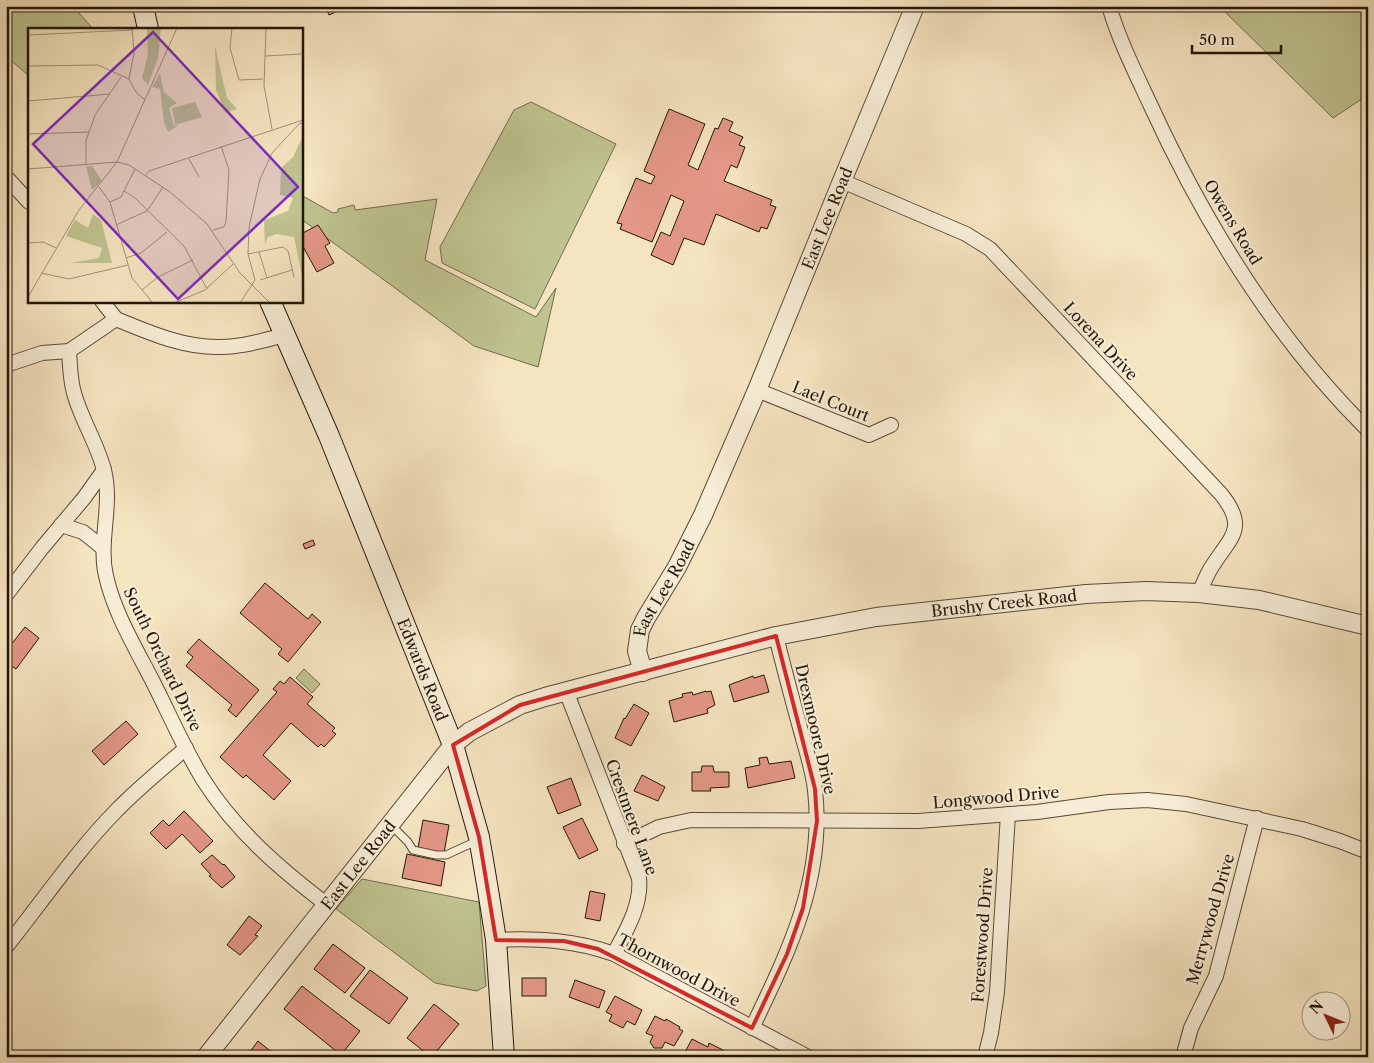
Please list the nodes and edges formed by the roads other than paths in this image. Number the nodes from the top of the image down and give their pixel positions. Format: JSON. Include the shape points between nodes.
{"nodes":[{"id":1,"x":143,"y":6,"type":"edge"},
{"id":2,"x":915,"y":6,"type":"edge"},
{"id":3,"x":1109,"y":6,"type":"edge"},
{"id":4,"x":148,"y":28,"type":"edge"},
{"id":5,"x":6,"y":178,"type":"edge"},
{"id":6,"x":842,"y":181,"type":"junction"},
{"id":7,"x":28,"y":201,"type":"edge"},
{"id":8,"x":103,"y":302,"type":"edge"},
{"id":9,"x":270,"y":302,"type":"edge"},
{"id":10,"x":116,"y":319,"type":"junction"},
{"id":11,"x":286,"y":335,"type":"junction"},
{"id":12,"x":69,"y":351,"type":"junction"},
{"id":13,"x":6,"y":365,"type":"edge"},
{"id":14,"x":757,"y":390,"type":"junction"},
{"id":15,"x":891,"y":425,"type":"dead end"},
{"id":16,"x":1368,"y":430,"type":"edge"},
{"id":17,"x":104,"y":470,"type":"junction"},
{"id":18,"x":61,"y":526,"type":"junction"},
{"id":19,"x":103,"y":548,"type":"junction"},
{"id":20,"x":1199,"y":593,"type":"junction"},
{"id":21,"x":6,"y":595,"type":"edge"},
{"id":22,"x":1368,"y":626,"type":"edge"},
{"id":23,"x":776,"y":636,"type":"junction"},
{"id":24,"x":643,"y":672,"type":"junction"},
{"id":25,"x":566,"y":691,"type":"junction"},
{"id":26,"x":453,"y":745,"type":"junction"},
{"id":27,"x":186,"y":748,"type":"junction"},
{"id":28,"x":1008,"y":814,"type":"junction"},
{"id":29,"x":1257,"y":818,"type":"junction"},
{"id":30,"x":817,"y":821,"type":"junction"},
{"id":31,"x":389,"y":824,"type":"junction"},
{"id":32,"x":479,"y":840,"type":"junction"},
{"id":33,"x":624,"y":844,"type":"junction"},
{"id":34,"x":1368,"y":852,"type":"edge"},
{"id":35,"x":326,"y":904,"type":"junction"},
{"id":36,"x":496,"y":940,"type":"junction"},
{"id":37,"x":6,"y":947,"type":"edge"},
{"id":38,"x":614,"y":954,"type":"junction"},
{"id":39,"x":752,"y":1028,"type":"junction"},
{"id":40,"x":206,"y":1057,"type":"edge"},
{"id":41,"x":504,"y":1057,"type":"edge"},
{"id":42,"x":808,"y":1057,"type":"edge"},
{"id":43,"x":985,"y":1057,"type":"edge"},
{"id":44,"x":1183,"y":1057,"type":"edge"}],
"edges":[{"from":1,"to":4,"type":"main road"},
{"from":2,"to":6,"type":"street","name":"East Lee Road"},
{"from":3,"to":16,"type":"street","name":"Owens Road","via":[[1127,56],[1168,145],[1215,228],[1285,335],[1314,373]]},
{"from":5,"to":7,"type":"street"},
{"from":6,"to":14,"type":"street","name":"East Lee Road"},
{"from":6,"to":20,"type":"street","name":"Lorena Drive","via":[[966,234],[990,249],[1221,494],[1234,511],[1236,523],[1229,542],[1210,569]]},
{"from":8,"to":10,"type":"street"},
{"from":9,"to":11,"type":"main road","name":"Edwards Road"},
{"from":10,"to":11,"type":"street","via":[[172,340],[204,346],[234,346]]},
{"from":10,"to":12,"type":"street"},
{"from":11,"to":26,"type":"main road","name":"Edwards Road"},
{"from":12,"to":13,"type":"street","via":[[42,353]]},
{"from":12,"to":17,"type":"street","name":"South Orchard Drive","via":[[74,394]]},
{"from":14,"to":15,"type":"street","name":"Lael Court","via":[[869,435]]},
{"from":14,"to":24,"type":"street","name":"East Lee Road","via":[[692,538],[640,630],[638,651]]},
{"from":17,"to":18,"type":"street"},
{"from":17,"to":19,"type":"street","name":"South Orchard Drive","via":[[108,507]]},
{"from":18,"to":19,"type":"street","via":[[83,532]]},
{"from":18,"to":21,"type":"street"},
{"from":19,"to":27,"type":"street","name":"South Orchard Drive","via":[[112,595]]},
{"from":20,"to":22,"type":"street","name":"Brushy Creek Road","via":[[1260,600]]},
{"from":20,"to":23,"type":"street","name":"Brushy Creek Road","via":[[1086,594],[876,617]]},
{"from":23,"to":24,"type":"street","name":"Brushy Creek Road"},
{"from":23,"to":30,"type":"street","name":"Drexmoore Drive","via":[[815,788]]},
{"from":24,"to":25,"type":"street","name":"East Lee Road"},
{"from":25,"to":26,"type":"street","name":"East Lee Road","via":[[520,705],[469,732]]},
{"from":25,"to":33,"type":"street","name":"Crestmere Lane"},
{"from":26,"to":31,"type":"street","name":"East Lee Road"},
{"from":26,"to":32,"type":"main road","name":"Edwards Road"},
{"from":27,"to":35,"type":"street","name":"South Orchard Drive","via":[[203,780],[256,845]]},
{"from":27,"to":37,"type":"street","via":[[109,818]]},
{"from":28,"to":29,"type":"street","name":"Longwood Drive","via":[[1148,800]]},
{"from":28,"to":30,"type":"street","name":"Longwood Drive","via":[[918,821]]},
{"from":28,"to":43,"type":"street","name":"Forestwood Drive","via":[[997,992]]},
{"from":29,"to":34,"type":"street","name":"Longwood Drive","via":[[1302,828]]},
{"from":29,"to":44,"type":"street","name":"Merrywood Drive","via":[[1216,976],[1191,1028]]},
{"from":30,"to":33,"type":"street","name":"Longwood Drive","via":[[691,820],[659,827]]},
{"from":30,"to":39,"type":"street","name":"Drexmoore Drive","via":[[812,874],[804,908],[788,954]]},
{"from":31,"to":32,"type":"lane","via":[[413,850],[436,855],[446,855]]},
{"from":31,"to":35,"type":"street","name":"East Lee Road"},
{"from":32,"to":36,"type":"main road","name":"Edwards Road"},
{"from":33,"to":38,"type":"street","name":"Crestmere Lane","via":[[636,868],[639,895]]},
{"from":35,"to":40,"type":"street","name":"East Lee Road"},
{"from":36,"to":38,"type":"street","name":"Thornwood Drive","via":[[564,941]]},
{"from":36,"to":41,"type":"main road","name":"Edwards Road"},
{"from":38,"to":39,"type":"street","name":"Thornwood Drive"},
{"from":39,"to":42,"type":"street","name":"Thornwood Drive"}]}
